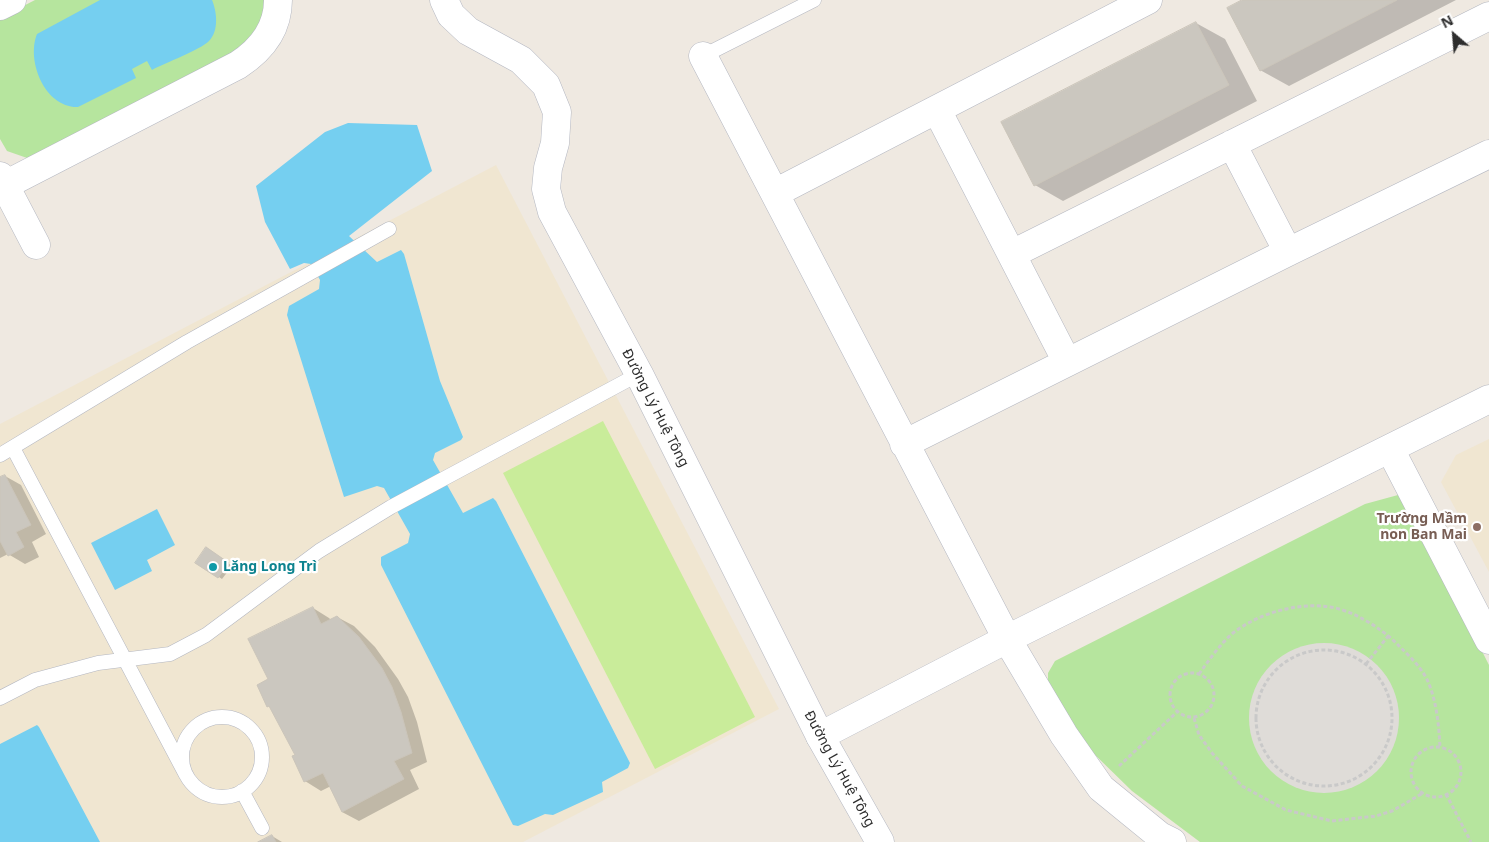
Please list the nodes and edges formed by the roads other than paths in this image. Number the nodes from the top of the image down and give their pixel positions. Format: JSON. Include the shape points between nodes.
{"nodes":[{"id":1,"x":12,"y":0,"type":"edge"},
{"id":2,"x":278,"y":0,"type":"edge"},
{"id":3,"x":444,"y":0,"type":"edge"},
{"id":4,"x":814,"y":0,"type":"edge"},
{"id":5,"x":1148,"y":0,"type":"edge"},
{"id":6,"x":0,"y":6,"type":"edge"},
{"id":7,"x":1489,"y":16,"type":"edge"},
{"id":8,"x":703,"y":56,"type":"joint"},
{"id":9,"x":937,"y":110,"type":"junction"},
{"id":10,"x":1232,"y":144,"type":"junction"},
{"id":11,"x":1489,"y":154,"type":"edge"},
{"id":12,"x":2,"y":181,"type":"edge"},
{"id":13,"x":775,"y":193,"type":"junction"},
{"id":14,"x":389,"y":229,"type":"dead end"},
{"id":15,"x":36,"y":245,"type":"dead end"},
{"id":16,"x":1288,"y":252,"type":"junction"},
{"id":17,"x":1012,"y":254,"type":"junction"},
{"id":18,"x":1067,"y":362,"type":"junction"},
{"id":19,"x":639,"y":374,"type":"junction"},
{"id":20,"x":1489,"y":399,"type":"edge"},
{"id":21,"x":904,"y":444,"type":"junction"},
{"id":22,"x":13,"y":448,"type":"junction"},
{"id":23,"x":1390,"y":448,"type":"junction"},
{"id":24,"x":0,"y":455,"type":"edge"},
{"id":25,"x":1007,"y":639,"type":"junction"},
{"id":26,"x":1489,"y":640,"type":"edge"},
{"id":27,"x":124,"y":660,"type":"junction"},
{"id":28,"x":0,"y":698,"type":"edge"},
{"id":29,"x":820,"y":736,"type":"junction"},
{"id":30,"x":186,"y":775,"type":"junction"},
{"id":31,"x":242,"y":791,"type":"junction"},
{"id":32,"x":262,"y":828,"type":"dead end"},
{"id":33,"x":880,"y":842,"type":"edge"},
{"id":34,"x":1172,"y":842,"type":"edge"}],
"edges":[{"from":1,"to":6,"type":"street"},
{"from":2,"to":12,"type":"street","via":[[278,13],[272,30],[253,56]]},
{"from":3,"to":19,"type":"street","name":"Đường Lý Huệ Tông","via":[[451,15],[468,31],[521,60],[546,85],[557,112],[556,143],[548,168],[546,189],[552,212]]},
{"from":4,"to":8,"type":"lane"},
{"from":5,"to":9,"type":"street"},
{"from":7,"to":10,"type":"street"},
{"from":8,"to":13,"type":"street"},
{"from":9,"to":13,"type":"street"},
{"from":9,"to":17,"type":"street"},
{"from":10,"to":16,"type":"street"},
{"from":10,"to":17,"type":"street"},
{"from":11,"to":16,"type":"street"},
{"from":12,"to":15,"type":"street"},
{"from":13,"to":21,"type":"street"},
{"from":14,"to":22,"type":"lane","via":[[187,342]]},
{"from":16,"to":18,"type":"street"},
{"from":17,"to":18,"type":"street"},
{"from":18,"to":21,"type":"street"},
{"from":19,"to":27,"type":"lane","via":[[391,507],[319,551],[206,635],[170,654]]},
{"from":19,"to":29,"type":"street","name":"Đường Lý Huệ Tông"},
{"from":20,"to":23,"type":"street"},
{"from":21,"to":25,"type":"street"},
{"from":22,"to":24,"type":"lane"},
{"from":22,"to":27,"type":"lane"},
{"from":23,"to":25,"type":"street"},
{"from":23,"to":26,"type":"street"},
{"from":25,"to":29,"type":"street"},
{"from":25,"to":34,"type":"street","via":[[1064,735],[1101,788]]},
{"from":27,"to":28,"type":"lane","via":[[98,663],[35,680]]},
{"from":27,"to":30,"type":"lane"},
{"from":29,"to":33,"type":"street","name":"Đường Lý Huệ Tông"},
{"from":30,"to":31,"type":"lane","via":[[194,786],[217,797]]},
{"from":30,"to":31,"type":"lane","via":[[182,750],[187,737],[207,720],[220,717],[234,719],[255,734],[261,746],[259,772]]},
{"from":31,"to":32,"type":"lane"}]}
